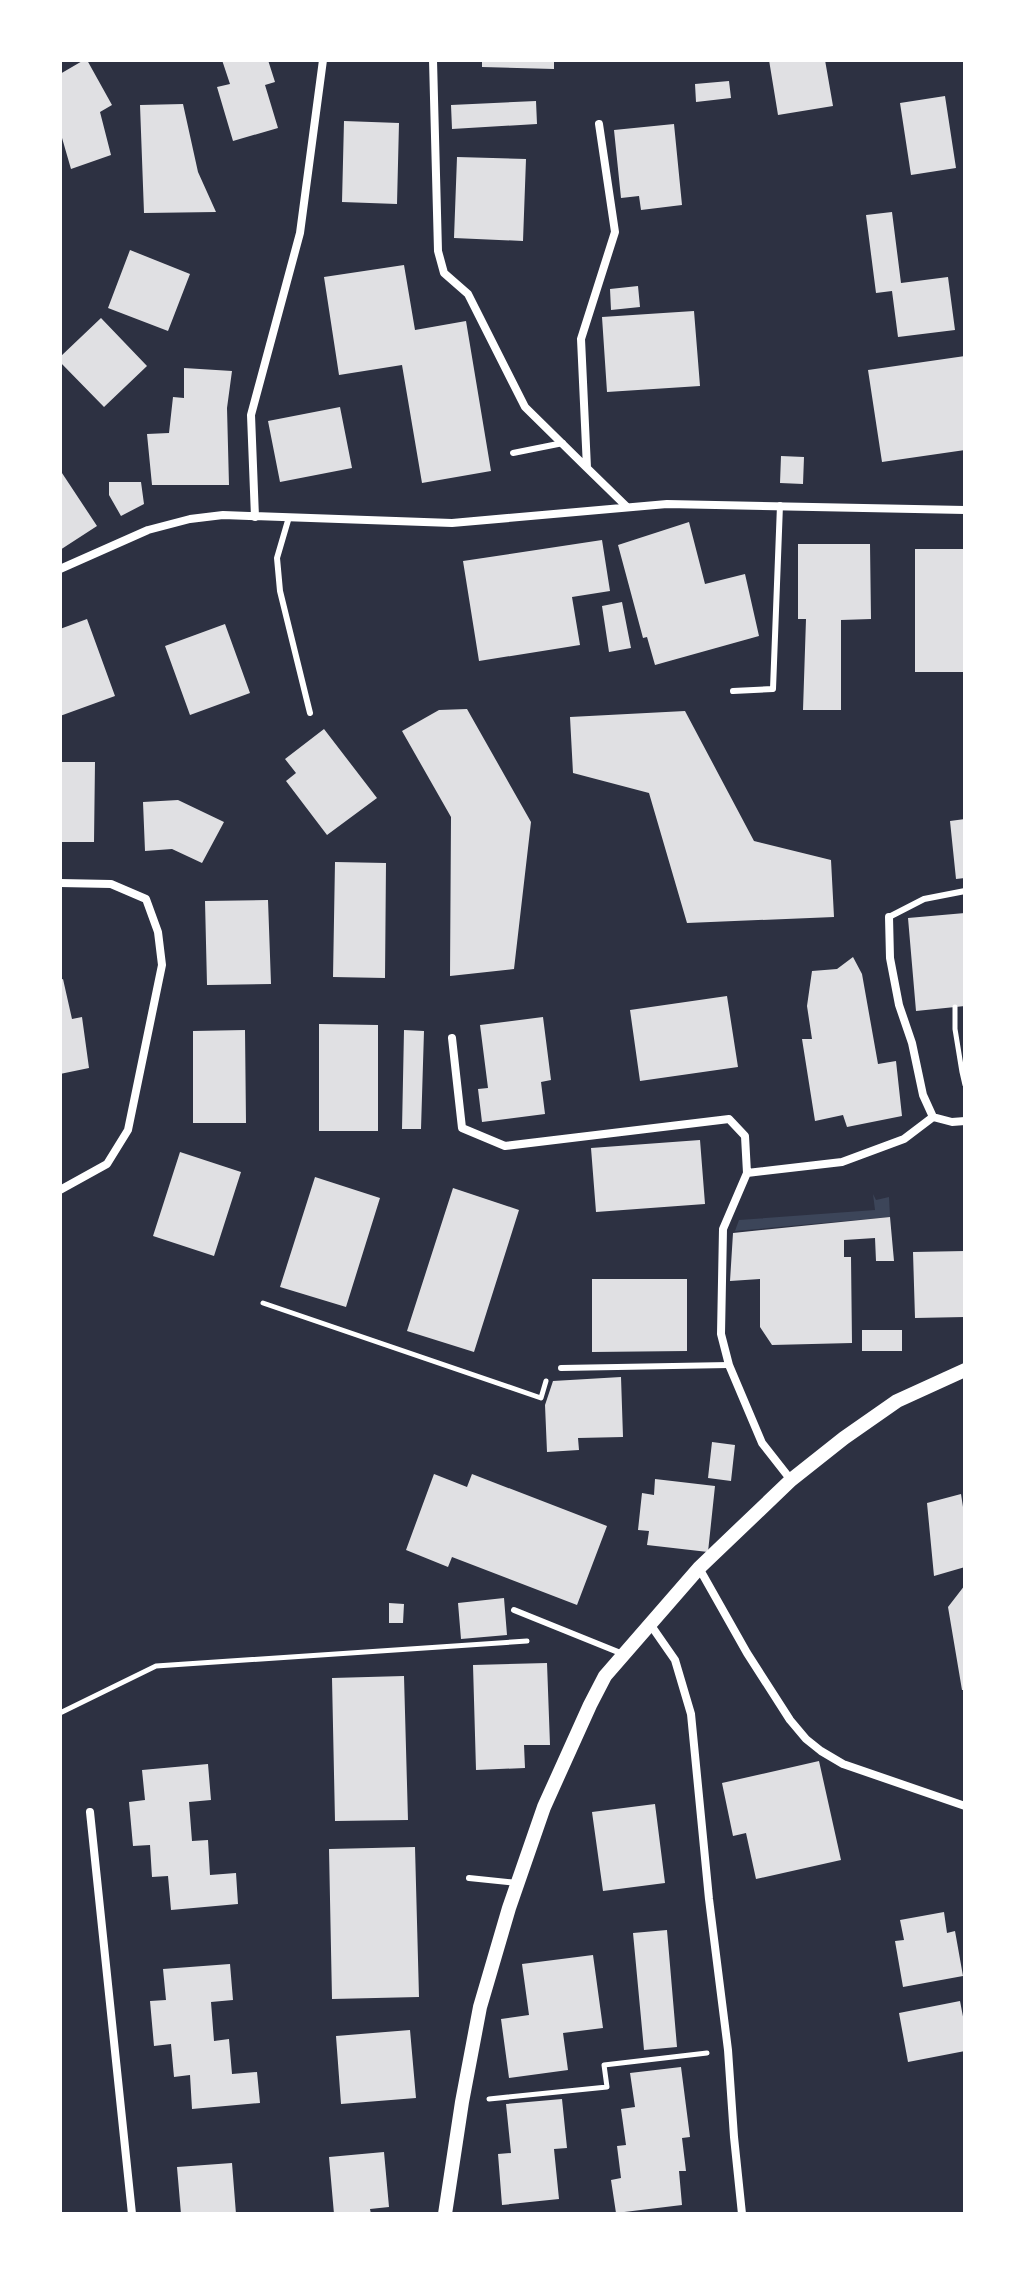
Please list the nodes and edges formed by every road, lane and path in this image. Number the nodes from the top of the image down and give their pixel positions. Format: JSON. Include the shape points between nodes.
{"nodes":[{"id":1,"x":323,"y":60,"type":"edge"},
{"id":2,"x":433,"y":60,"type":"edge"},
{"id":3,"x":599,"y":124,"type":"dead end"},
{"id":4,"x":563,"y":443,"type":"junction"},
{"id":5,"x":513,"y":453,"type":"dead end"},
{"id":6,"x":587,"y":468,"type":"junction"},
{"id":7,"x":780,"y":505,"type":"junction"},
{"id":8,"x":627,"y":507,"type":"junction"},
{"id":9,"x":965,"y":510,"type":"edge"},
{"id":10,"x":255,"y":517,"type":"junction"},
{"id":11,"x":289,"y":517,"type":"junction"},
{"id":12,"x":60,"y":569,"type":"edge"},
{"id":13,"x":733,"y":691,"type":"dead end"},
{"id":14,"x":310,"y":713,"type":"dead end"},
{"id":15,"x":60,"y":883,"type":"edge"},
{"id":16,"x":965,"y":891,"type":"edge"},
{"id":17,"x":889,"y":917,"type":"joint"},
{"id":18,"x":955,"y":1007,"type":"dead end"},
{"id":19,"x":452,"y":1038,"type":"dead end"},
{"id":20,"x":964,"y":1071,"type":"edge"},
{"id":21,"x":965,"y":1085,"type":"edge"},
{"id":22,"x":933,"y":1117,"type":"junction"},
{"id":23,"x":965,"y":1121,"type":"edge"},
{"id":24,"x":747,"y":1173,"type":"junction"},
{"id":25,"x":60,"y":1190,"type":"edge"},
{"id":26,"x":263,"y":1303,"type":"dead end"},
{"id":27,"x":729,"y":1365,"type":"junction"},
{"id":28,"x":561,"y":1368,"type":"joint"},
{"id":29,"x":965,"y":1370,"type":"edge"},
{"id":30,"x":791,"y":1480,"type":"junction"},
{"id":31,"x":699,"y":1568,"type":"junction"},
{"id":32,"x":514,"y":1610,"type":"dead end"},
{"id":33,"x":650,"y":1623,"type":"junction"},
{"id":34,"x":535,"y":1640,"type":"dead end"},
{"id":35,"x":623,"y":1654,"type":"junction"},
{"id":36,"x":60,"y":1713,"type":"edge"},
{"id":37,"x":965,"y":1806,"type":"edge"},
{"id":38,"x":90,"y":1812,"type":"dead end"},
{"id":39,"x":469,"y":1878,"type":"dead end"},
{"id":40,"x":518,"y":1883,"type":"junction"},
{"id":41,"x":728,"y":2050,"type":"junction"},
{"id":42,"x":462,"y":2102,"type":"junction"},
{"id":43,"x":132,"y":2214,"type":"edge"},
{"id":44,"x":445,"y":2214,"type":"edge"},
{"id":45,"x":742,"y":2214,"type":"edge"}],
"edges":[{"from":1,"to":10,"type":"street","via":[[300,233],[251,415]]},
{"from":2,"to":4,"type":"street","via":[[438,251],[444,273],[468,294],[525,407]]},
{"from":3,"to":6,"type":"street","via":[[615,232],[581,339]]},
{"from":4,"to":5,"type":"lane"},
{"from":4,"to":6,"type":"street"},
{"from":6,"to":8,"type":"street"},
{"from":7,"to":8,"type":"street"},
{"from":7,"to":9,"type":"street"},
{"from":7,"to":13,"type":"lane","via":[[773,689]]},
{"from":8,"to":11,"type":"street","via":[[452,523]]},
{"from":10,"to":11,"type":"street"},
{"from":10,"to":12,"type":"street","via":[[223,515],[170,523]]},
{"from":11,"to":14,"type":"lane","via":[[277,558],[280,591]]},
{"from":15,"to":25,"type":"street","via":[[111,884],[146,899],[162,965],[128,1130],[107,1164]]},
{"from":16,"to":17,"type":"lane","via":[[924,899]]},
{"from":17,"to":22,"type":"street","via":[[899,1005]]},
{"from":18,"to":20,"type":"path"},
{"from":19,"to":24,"type":"street","via":[[462,1128],[505,1146],[729,1119],[745,1136]]},
{"from":20,"to":21,"type":"path"},
{"from":22,"to":23,"type":"street"},
{"from":22,"to":24,"type":"street","via":[[904,1139],[842,1162]]},
{"from":24,"to":27,"type":"street","via":[[723,1229],[721,1334]]},
{"from":26,"to":28,"type":"path","via":[[541,1398],[548,1373]]},
{"from":27,"to":28,"type":"lane"},
{"from":27,"to":30,"type":"street","via":[[762,1443]]},
{"from":29,"to":30,"type":"street","via":[[897,1401]]},
{"from":30,"to":31,"type":"street"},
{"from":31,"to":33,"type":"street"},
{"from":31,"to":37,"type":"street","via":[[747,1653],[806,1739],[843,1764]]},
{"from":32,"to":35,"type":"lane"},
{"from":33,"to":35,"type":"street"},
{"from":33,"to":41,"type":"street","via":[[675,1660],[691,1714]]},
{"from":34,"to":36,"type":"path","via":[[156,1666]]},
{"from":35,"to":40,"type":"street","via":[[590,1705],[544,1807]]},
{"from":38,"to":43,"type":"street"},
{"from":39,"to":40,"type":"lane"},
{"from":40,"to":42,"type":"street","via":[[480,2007]]},
{"from":41,"to":42,"type":"path","via":[[604,2065],[607,2087]]},
{"from":41,"to":45,"type":"street"},
{"from":42,"to":44,"type":"street"}]}
